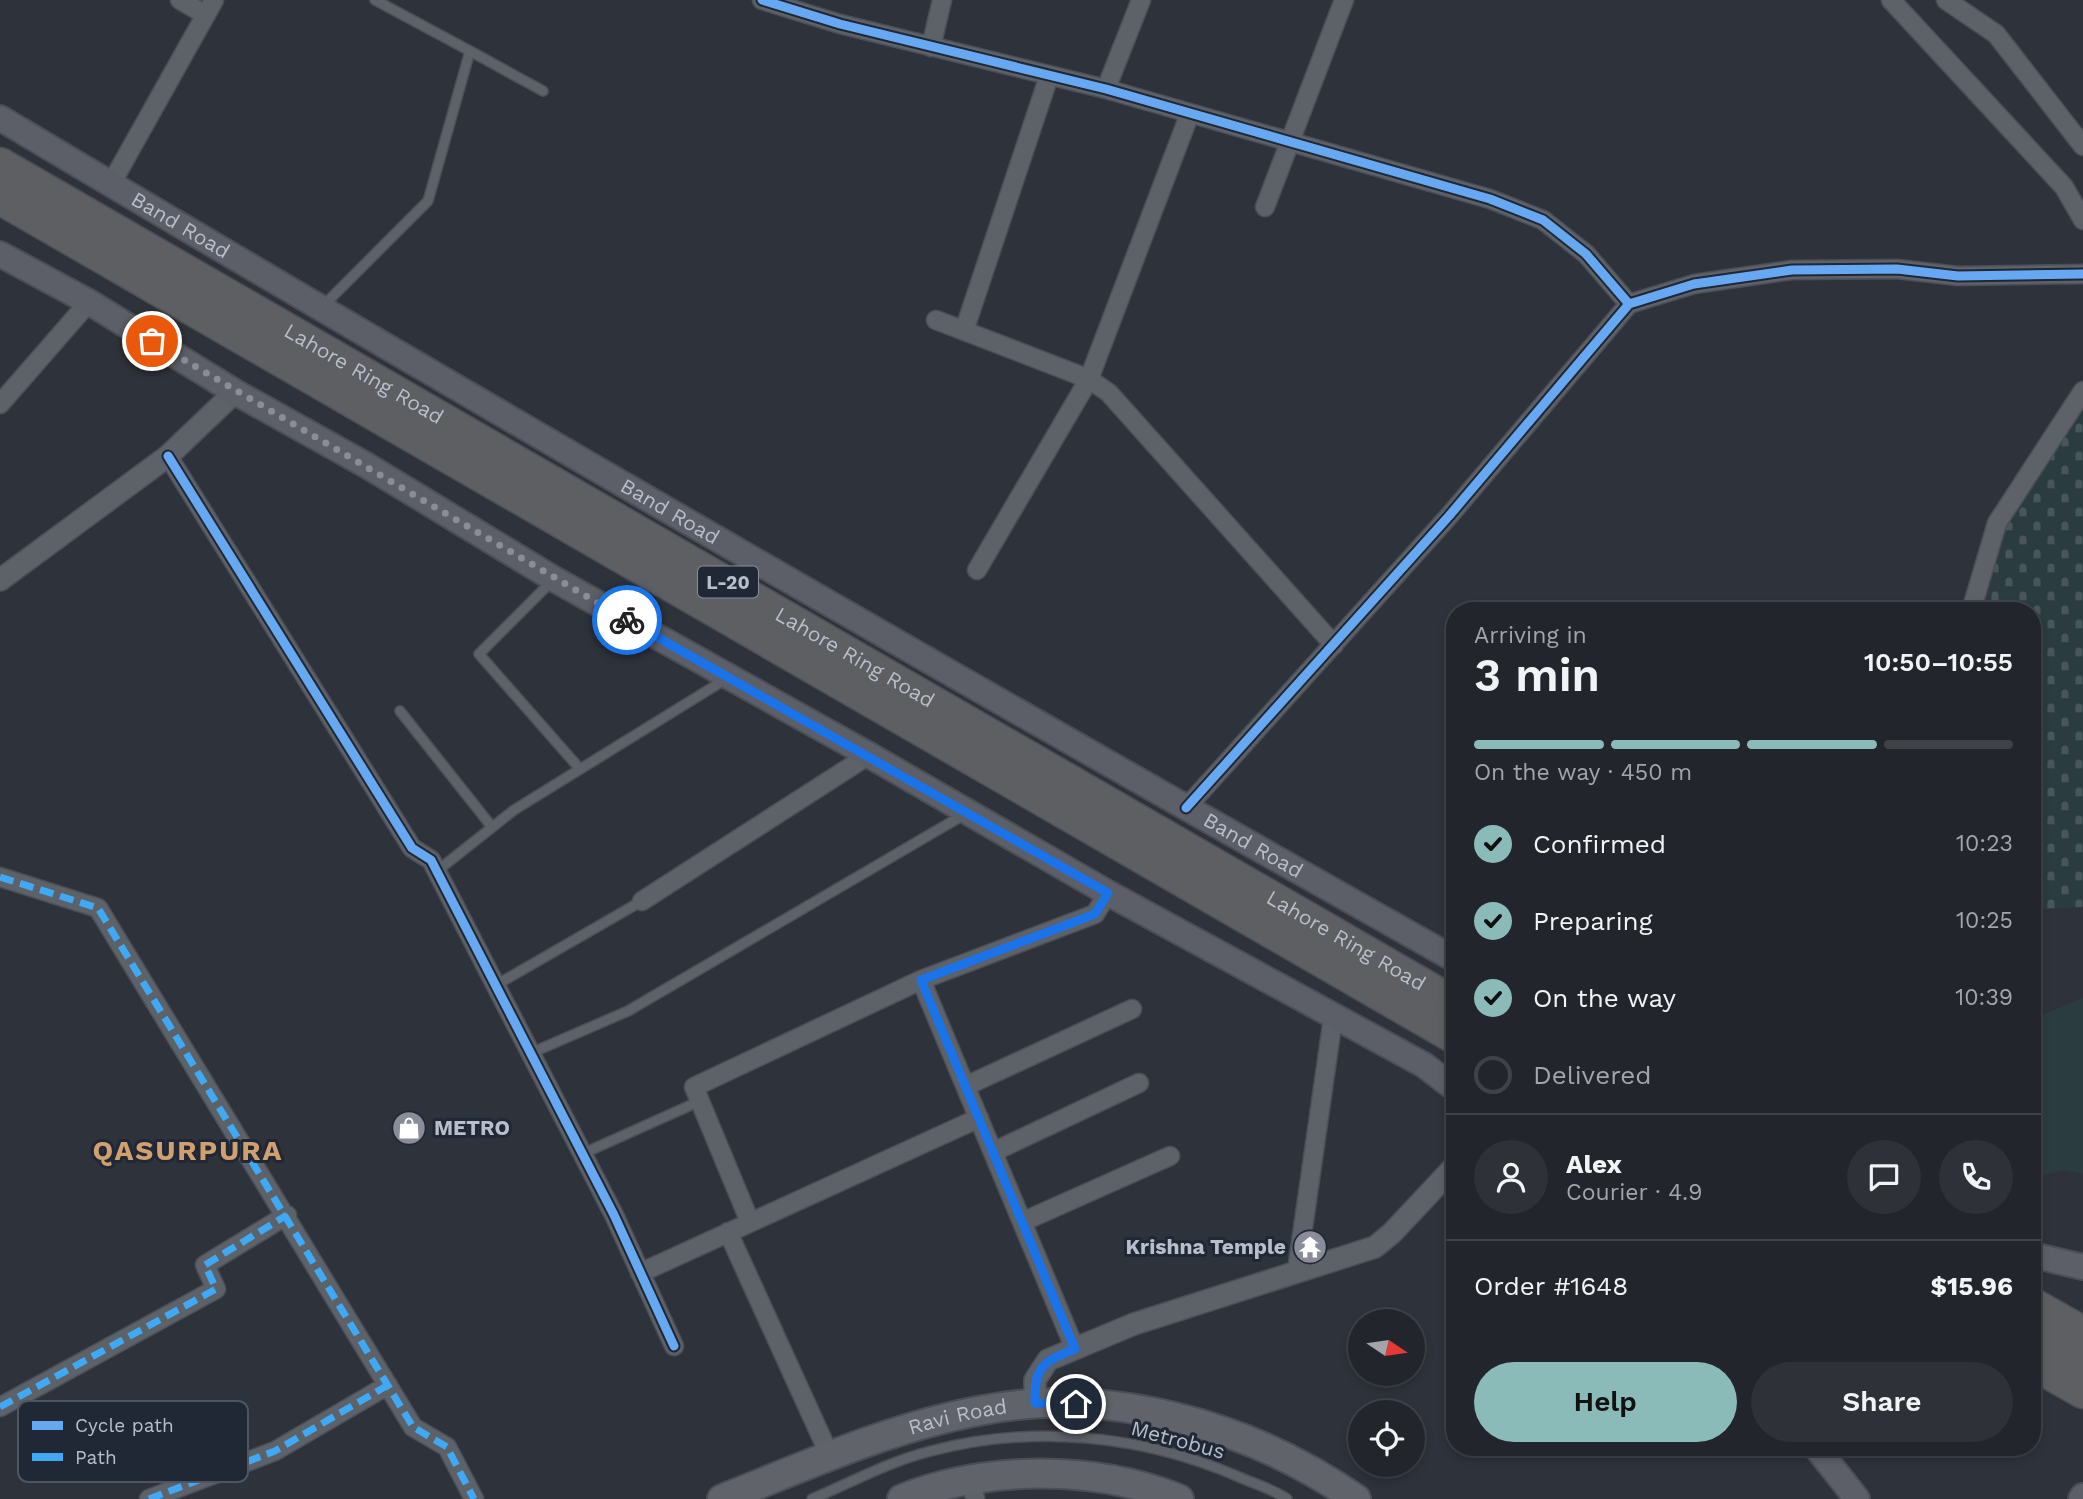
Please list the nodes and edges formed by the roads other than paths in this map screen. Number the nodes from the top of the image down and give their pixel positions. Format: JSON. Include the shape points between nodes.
{"nodes":[{"id":1,"x":180,"y":0,"type":"edge"},
{"id":2,"x":374,"y":0,"type":"edge"},
{"id":3,"x":762,"y":0,"type":"edge"},
{"id":4,"x":942,"y":0,"type":"edge"},
{"id":5,"x":1140,"y":0,"type":"edge"},
{"id":6,"x":1344,"y":0,"type":"edge"},
{"id":7,"x":1891,"y":0,"type":"edge"},
{"id":8,"x":1946,"y":0,"type":"edge"},
{"id":9,"x":210,"y":7,"type":"edge"},
{"id":10,"x":931,"y":47,"type":"junction"},
{"id":11,"x":470,"y":51,"type":"junction"},
{"id":12,"x":1049,"y":76,"type":"junction"},
{"id":13,"x":1106,"y":89,"type":"junction"},
{"id":14,"x":543,"y":91,"type":"dead end"},
{"id":15,"x":1190,"y":113,"type":"junction"},
{"id":16,"x":0,"y":118,"type":"edge"},
{"id":17,"x":1288,"y":141,"type":"junction"},
{"id":18,"x":2083,"y":146,"type":"edge"},
{"id":19,"x":0,"y":164,"type":"edge"},
{"id":20,"x":111,"y":184,"type":"junction"},
{"id":21,"x":0,"y":198,"type":"edge"},
{"id":22,"x":1265,"y":207,"type":"dead end"},
{"id":23,"x":2083,"y":220,"type":"edge"},
{"id":24,"x":0,"y":254,"type":"edge"},
{"id":25,"x":2083,"y":274,"type":"edge"},
{"id":26,"x":89,"y":302,"type":"junction"},
{"id":27,"x":1629,"y":304,"type":"junction"},
{"id":28,"x":321,"y":308,"type":"junction"},
{"id":29,"x":936,"y":320,"type":"dead end"},
{"id":30,"x":964,"y":331,"type":"junction"},
{"id":31,"x":1088,"y":379,"type":"junction"},
{"id":32,"x":2083,"y":391,"type":"edge"},
{"id":33,"x":235,"y":392,"type":"junction"},
{"id":34,"x":0,"y":404,"type":"edge"},
{"id":35,"x":168,"y":456,"type":"junction"},
{"id":36,"x":976,"y":570,"type":"dead end"},
{"id":37,"x":554,"y":579,"type":"junction"},
{"id":38,"x":0,"y":580,"type":"edge"},
{"id":39,"x":1974,"y":602,"type":"edge"},
{"id":40,"x":1334,"y":645,"type":"junction"},
{"id":41,"x":727,"y":678,"type":"junction"},
{"id":42,"x":400,"y":711,"type":"dead end"},
{"id":43,"x":869,"y":755,"type":"junction"},
{"id":44,"x":580,"y":769,"type":"junction"},
{"id":45,"x":1186,"y":808,"type":"junction"},
{"id":46,"x":967,"y":813,"type":"junction"},
{"id":47,"x":492,"y":827,"type":"junction"},
{"id":48,"x":437,"y":871,"type":"junction"},
{"id":49,"x":0,"y":877,"type":"edge"},
{"id":50,"x":1108,"y":893,"type":"junction"},
{"id":51,"x":642,"y":901,"type":"joint"},
{"id":52,"x":1446,"y":954,"type":"edge"},
{"id":53,"x":921,"y":980,"type":"junction"},
{"id":54,"x":496,"y":985,"type":"junction"},
{"id":55,"x":1446,"y":998,"type":"edge"},
{"id":56,"x":1132,"y":1009,"type":"dead end"},
{"id":57,"x":1333,"y":1018,"type":"junction"},
{"id":58,"x":1446,"y":1032,"type":"edge"},
{"id":59,"x":531,"y":1053,"type":"junction"},
{"id":60,"x":1446,"y":1082,"type":"edge"},
{"id":61,"x":1139,"y":1083,"type":"dead end"},
{"id":62,"x":966,"y":1086,"type":"junction"},
{"id":63,"x":700,"y":1101,"type":"junction"},
{"id":64,"x":979,"y":1118,"type":"junction"},
{"id":65,"x":993,"y":1152,"type":"junction"},
{"id":66,"x":582,"y":1154,"type":"junction"},
{"id":67,"x":1170,"y":1156,"type":"dead end"},
{"id":68,"x":1446,"y":1176,"type":"edge"},
{"id":69,"x":286,"y":1214,"type":"junction"},
{"id":70,"x":750,"y":1222,"type":"junction"},
{"id":71,"x":1022,"y":1222,"type":"junction"},
{"id":72,"x":729,"y":1232,"type":"junction"},
{"id":73,"x":2041,"y":1257,"type":"edge"},
{"id":74,"x":2083,"y":1266,"type":"edge"},
{"id":75,"x":1297,"y":1270,"type":"junction"},
{"id":76,"x":640,"y":1273,"type":"junction"},
{"id":77,"x":2041,"y":1309,"type":"edge"},
{"id":78,"x":2083,"y":1334,"type":"edge"},
{"id":79,"x":2041,"y":1335,"type":"edge"},
{"id":80,"x":674,"y":1346,"type":"dead end"},
{"id":81,"x":1075,"y":1349,"type":"junction"},
{"id":82,"x":2083,"y":1359,"type":"edge"},
{"id":83,"x":2041,"y":1368,"type":"edge"},
{"id":84,"x":388,"y":1385,"type":"junction"},
{"id":85,"x":2083,"y":1392,"type":"edge"},
{"id":86,"x":1035,"y":1403,"type":"junction"},
{"id":87,"x":0,"y":1408,"type":"edge"},
{"id":88,"x":830,"y":1456,"type":"junction"},
{"id":89,"x":1823,"y":1456,"type":"edge"},
{"id":90,"x":248,"y":1461,"type":"edge"},
{"id":91,"x":194,"y":1482,"type":"edge"},
{"id":92,"x":974,"y":1490,"type":"edge"},
{"id":93,"x":149,"y":1499,"type":"edge"},
{"id":94,"x":474,"y":1499,"type":"edge"},
{"id":95,"x":722,"y":1499,"type":"edge"},
{"id":96,"x":812,"y":1499,"type":"edge"},
{"id":97,"x":902,"y":1499,"type":"edge"},
{"id":98,"x":1180,"y":1499,"type":"edge"},
{"id":99,"x":1287,"y":1499,"type":"edge"},
{"id":100,"x":1356,"y":1499,"type":"edge"},
{"id":101,"x":1857,"y":1499,"type":"edge"}],
"edges":[{"from":1,"to":9,"type":"street"},
{"from":2,"to":11,"type":"lane"},
{"from":3,"to":10,"type":"street"},
{"from":4,"to":10,"type":"street"},
{"from":5,"to":13,"type":"street"},
{"from":6,"to":17,"type":"street"},
{"from":7,"to":23,"type":"street","via":[[2064,187]]},
{"from":8,"to":18,"type":"street","via":[[1996,34]]},
{"from":9,"to":20,"type":"street"},
{"from":10,"to":12,"type":"street"},
{"from":11,"to":14,"type":"lane"},
{"from":11,"to":28,"type":"lane","via":[[428,201]]},
{"from":12,"to":13,"type":"street"},
{"from":12,"to":30,"type":"street"},
{"from":13,"to":15,"type":"street"},
{"from":15,"to":17,"type":"street"},
{"from":15,"to":31,"type":"street"},
{"from":16,"to":20,"type":"main road","name":"Band Road"},
{"from":17,"to":22,"type":"street"},
{"from":17,"to":27,"type":"street","via":[[1490,199],[1543,220],[1586,254]]},
{"from":19,"to":55,"type":"highway","name":"Lahore Ring Road","number":"L-20"},
{"from":20,"to":28,"type":"main road","name":"Band Road"},
{"from":21,"to":58,"type":"highway","name":"Lahore Ring Road","number":"L-20"},
{"from":24,"to":26,"type":"main road"},
{"from":25,"to":27,"type":"street","via":[[1958,276],[1897,269],[1791,270],[1694,284]]},
{"from":26,"to":33,"type":"main road"},
{"from":26,"to":34,"type":"street"},
{"from":27,"to":40,"type":"street"},
{"from":28,"to":45,"type":"main road","name":"Band Road"},
{"from":29,"to":30,"type":"street"},
{"from":30,"to":31,"type":"street"},
{"from":31,"to":36,"type":"street"},
{"from":31,"to":40,"type":"street","via":[[1124,405]]},
{"from":32,"to":39,"type":"street","via":[[1997,523]]},
{"from":33,"to":35,"type":"street"},
{"from":33,"to":37,"type":"main road"},
{"from":35,"to":38,"type":"street"},
{"from":35,"to":48,"type":"street","via":[[412,848],[431,860]]},
{"from":37,"to":41,"type":"main road"},
{"from":37,"to":44,"type":"lane","via":[[479,654]]},
{"from":40,"to":45,"type":"street"},
{"from":41,"to":43,"type":"main road"},
{"from":41,"to":44,"type":"lane"},
{"from":42,"to":47,"type":"lane"},
{"from":43,"to":46,"type":"main road"},
{"from":43,"to":51,"type":"street"},
{"from":44,"to":47,"type":"lane"},
{"from":45,"to":52,"type":"main road","name":"Band Road"},
{"from":46,"to":50,"type":"main road"},
{"from":46,"to":59,"type":"lane","via":[[628,1011]]},
{"from":47,"to":48,"type":"lane"},
{"from":48,"to":54,"type":"street"},
{"from":49,"to":69,"type":"street","via":[[98,908]]},
{"from":50,"to":53,"type":"street","via":[[1095,914]]},
{"from":50,"to":57,"type":"main road"},
{"from":51,"to":54,"type":"lane"},
{"from":53,"to":62,"type":"street"},
{"from":53,"to":63,"type":"street","via":[[694,1087]]},
{"from":54,"to":59,"type":"street"},
{"from":56,"to":62,"type":"street"},
{"from":57,"to":60,"type":"main road","via":[[1424,1065]]},
{"from":57,"to":75,"type":"street"},
{"from":59,"to":66,"type":"street"},
{"from":61,"to":65,"type":"street"},
{"from":62,"to":64,"type":"street"},
{"from":63,"to":66,"type":"lane"},
{"from":63,"to":70,"type":"street"},
{"from":64,"to":65,"type":"street"},
{"from":64,"to":70,"type":"street"},
{"from":65,"to":71,"type":"street"},
{"from":66,"to":76,"type":"street"},
{"from":67,"to":71,"type":"street"},
{"from":68,"to":75,"type":"street","via":[[1375,1247]]},
{"from":69,"to":84,"type":"street"},
{"from":69,"to":87,"type":"street","via":[[205,1265],[216,1290]]},
{"from":70,"to":72,"type":"street"},
{"from":71,"to":81,"type":"street"},
{"from":72,"to":76,"type":"street"},
{"from":72,"to":88,"type":"street"},
{"from":73,"to":74,"type":"main road"},
{"from":75,"to":81,"type":"street"},
{"from":76,"to":80,"type":"street"},
{"from":77,"to":78,"type":"highway"},
{"from":79,"to":82,"type":"highway"},
{"from":81,"to":86,"type":"street","via":[[1048,1360],[1040,1369]]},
{"from":83,"to":85,"type":"highway"},
{"from":84,"to":90,"type":"street","via":[[275,1451]]},
{"from":84,"to":94,"type":"street","via":[[413,1427],[447,1447]]},
{"from":86,"to":88,"type":"main road","name":"Ravi Road","via":[[978,1410]]},
{"from":86,"to":100,"type":"main road","name":"Ravi Road","via":[[1097,1404],[1166,1415],[1222,1431],[1328,1480]]},
{"from":88,"to":95,"type":"main road","name":"Ravi Road"},
{"from":89,"to":101,"type":"main road"},
{"from":91,"to":93,"type":"street"},
{"from":92,"to":97,"type":"main road"},
{"from":92,"to":98,"type":"main road","via":[[1030,1475],[1065,1475]]},
{"from":96,"to":99,"type":"lane","name":"Metrobus","via":[[930,1451],[1033,1435],[1152,1447],[1212,1465]]}]}
